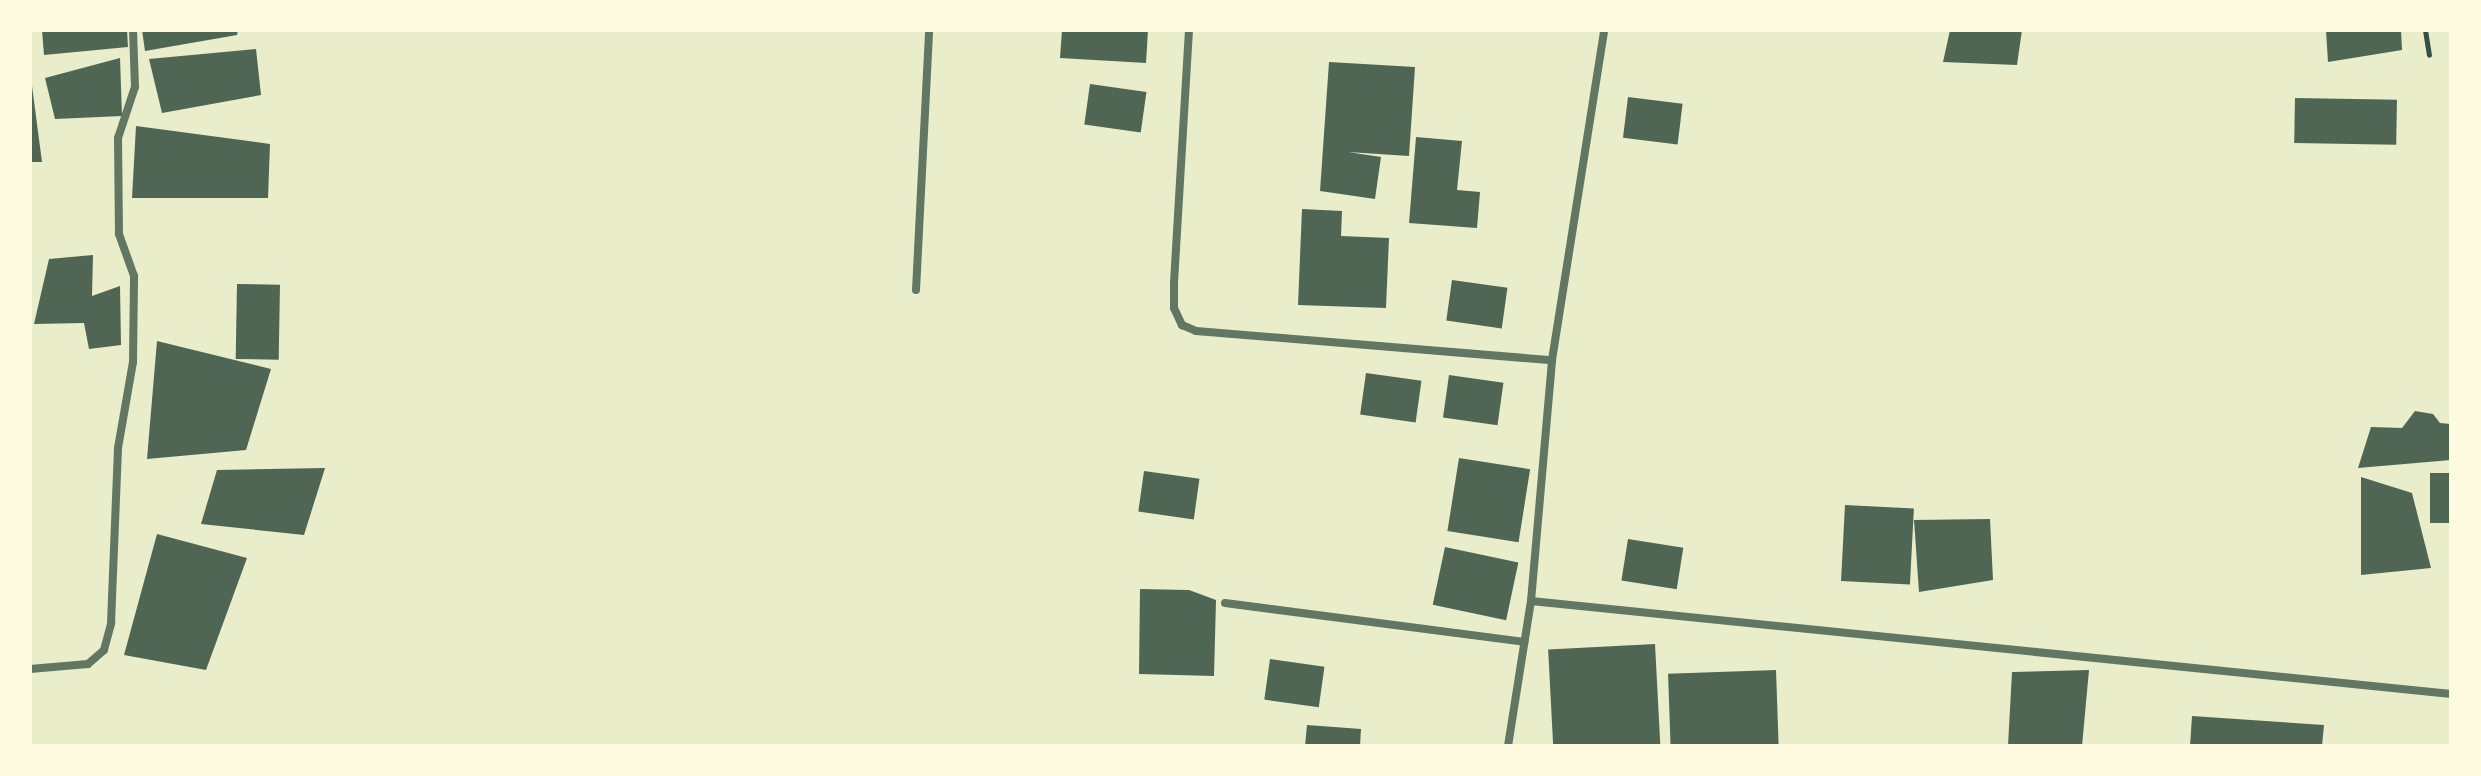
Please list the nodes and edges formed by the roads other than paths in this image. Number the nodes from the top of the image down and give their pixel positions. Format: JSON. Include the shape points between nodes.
{"nodes":[{"id":1,"x":133,"y":30,"type":"edge"},
{"id":2,"x":929,"y":30,"type":"edge"},
{"id":3,"x":1189,"y":30,"type":"edge"},
{"id":4,"x":1604,"y":30,"type":"edge"},
{"id":5,"x":916,"y":290,"type":"dead end"},
{"id":6,"x":1552,"y":360,"type":"junction"},
{"id":7,"x":1531,"y":601,"type":"junction"},
{"id":8,"x":1225,"y":603,"type":"dead end"},
{"id":9,"x":1524,"y":642,"type":"junction"},
{"id":10,"x":30,"y":669,"type":"edge"},
{"id":11,"x":2451,"y":694,"type":"edge"},
{"id":12,"x":1508,"y":746,"type":"edge"}],
"edges":[{"from":1,"to":10,"type":"street","via":[[135,87],[118,138],[119,234],[134,276],[133,362],[118,448],[111,623],[104,650],[88,664]]},
{"from":2,"to":5,"type":"street"},
{"from":3,"to":6,"type":"street","via":[[1174,283],[1174,308],[1182,325],[1196,331]]},
{"from":4,"to":6,"type":"street"},
{"from":6,"to":7,"type":"street"},
{"from":7,"to":9,"type":"street"},
{"from":7,"to":11,"type":"street"},
{"from":8,"to":9,"type":"street"},
{"from":9,"to":12,"type":"street"}]}
